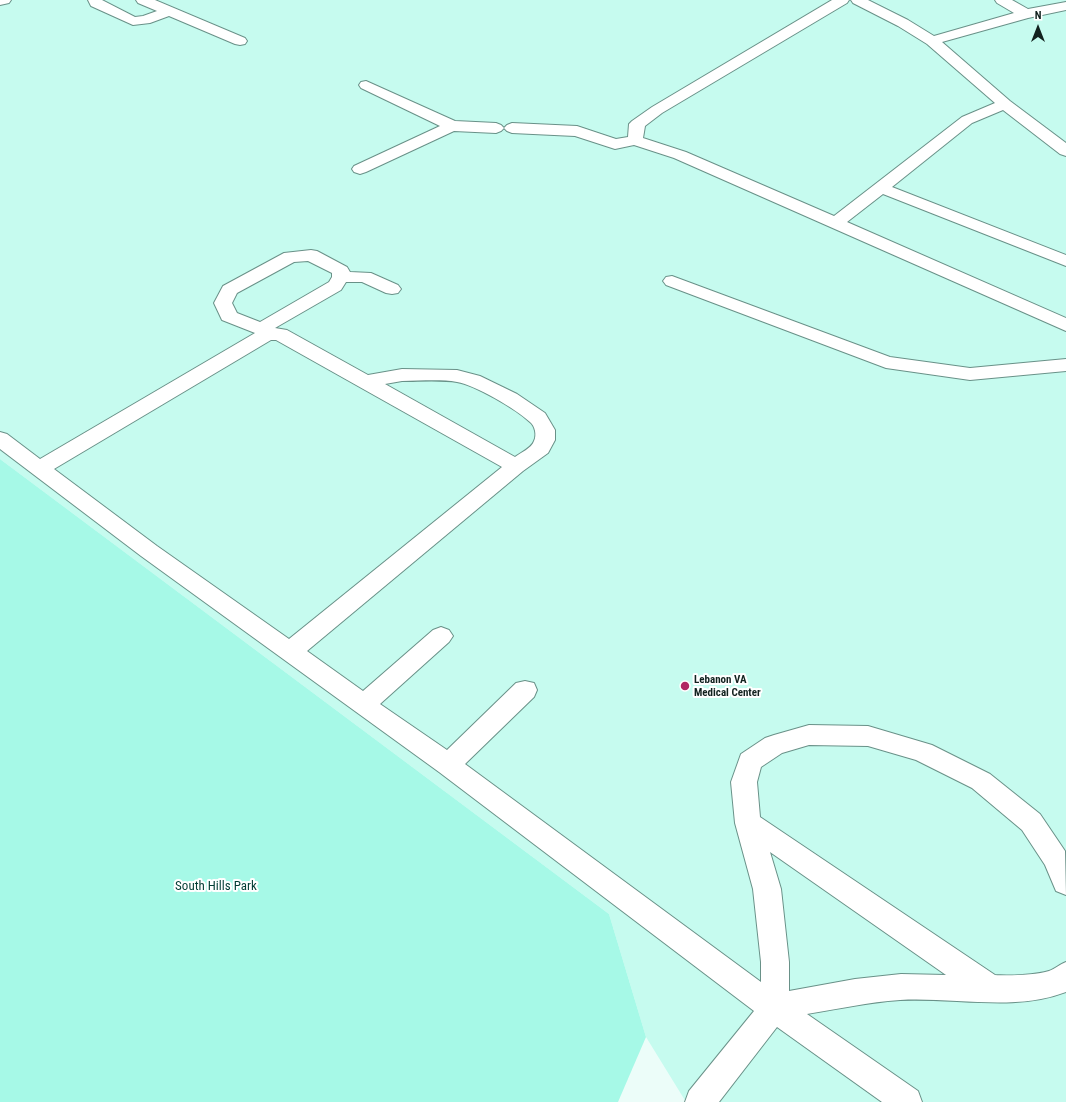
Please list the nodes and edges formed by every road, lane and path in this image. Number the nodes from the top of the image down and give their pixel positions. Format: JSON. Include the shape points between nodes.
{"nodes":[{"id":1,"x":4,"y":0,"type":"edge"},
{"id":2,"x":95,"y":0,"type":"edge"},
{"id":3,"x":143,"y":0,"type":"edge"},
{"id":4,"x":842,"y":0,"type":"edge"},
{"id":5,"x":858,"y":0,"type":"edge"},
{"id":6,"x":1003,"y":0,"type":"edge"},
{"id":7,"x":0,"y":1,"type":"edge"},
{"id":8,"x":1066,"y":6,"type":"edge"},
{"id":9,"x":169,"y":11,"type":"junction"},
{"id":10,"x":1026,"y":14,"type":"junction"},
{"id":11,"x":240,"y":41,"type":"dead end"},
{"id":12,"x":932,"y":41,"type":"junction"},
{"id":13,"x":366,"y":85,"type":"dead end"},
{"id":14,"x":1006,"y":104,"type":"junction"},
{"id":15,"x":452,"y":126,"type":"junction"},
{"id":16,"x":496,"y":128,"type":"dead end"},
{"id":17,"x":512,"y":128,"type":"dead end"},
{"id":18,"x":635,"y":140,"type":"junction"},
{"id":19,"x":1066,"y":150,"type":"edge"},
{"id":20,"x":360,"y":169,"type":"dead end"},
{"id":21,"x":881,"y":188,"type":"junction"},
{"id":22,"x":836,"y":223,"type":"junction"},
{"id":23,"x":1066,"y":261,"type":"edge"},
{"id":24,"x":342,"y":277,"type":"junction"},
{"id":25,"x":672,"y":281,"type":"dead end"},
{"id":26,"x":392,"y":289,"type":"dead end"},
{"id":27,"x":1066,"y":325,"type":"edge"},
{"id":28,"x":264,"y":332,"type":"junction"},
{"id":29,"x":1066,"y":365,"type":"edge"},
{"id":30,"x":365,"y":382,"type":"junction"},
{"id":31,"x":0,"y":440,"type":"edge"},
{"id":32,"x":516,"y":466,"type":"junction"},
{"id":33,"x":39,"y":469,"type":"junction"},
{"id":34,"x":441,"y":636,"type":"dead end"},
{"id":35,"x":290,"y":652,"type":"junction"},
{"id":36,"x":525,"y":690,"type":"dead end"},
{"id":37,"x":364,"y":704,"type":"junction"},
{"id":38,"x":448,"y":765,"type":"junction"},
{"id":39,"x":748,"y":823,"type":"junction"},
{"id":40,"x":1066,"y":883,"type":"edge"},
{"id":41,"x":1066,"y":975,"type":"edge"},
{"id":42,"x":991,"y":989,"type":"junction"},
{"id":43,"x":775,"y":1007,"type":"junction"},
{"id":44,"x":700,"y":1102,"type":"edge"},
{"id":45,"x":907,"y":1102,"type":"edge"}],
"edges":[{"from":1,"to":7,"type":"lane"},
{"from":2,"to":9,"type":"lane","via":[[96,3],[133,21],[145,20]]},
{"from":3,"to":9,"type":"lane"},
{"from":4,"to":18,"type":"lane","via":[[657,110],[637,124]]},
{"from":5,"to":12,"type":"lane"},
{"from":6,"to":10,"type":"lane"},
{"from":8,"to":10,"type":"lane"},
{"from":9,"to":11,"type":"lane"},
{"from":10,"to":12,"type":"lane"},
{"from":12,"to":14,"type":"lane"},
{"from":13,"to":15,"type":"lane"},
{"from":14,"to":19,"type":"lane"},
{"from":14,"to":21,"type":"lane","via":[[967,120]]},
{"from":15,"to":16,"type":"lane"},
{"from":15,"to":20,"type":"lane"},
{"from":17,"to":18,"type":"lane","via":[[577,131],[615,144]]},
{"from":18,"to":22,"type":"lane","via":[[680,155]]},
{"from":21,"to":22,"type":"lane"},
{"from":21,"to":23,"type":"lane"},
{"from":22,"to":27,"type":"lane"},
{"from":24,"to":26,"type":"lane","via":[[365,277]]},
{"from":24,"to":28,"type":"lane","via":[[335,286]]},
{"from":24,"to":28,"type":"lane","via":[[341,271],[311,255],[302,255],[290,257],[229,290],[222,303],[229,316]]},
{"from":25,"to":29,"type":"lane","via":[[886,362],[970,374]]},
{"from":28,"to":30,"type":"lane","via":[[280,334]]},
{"from":28,"to":33,"type":"lane"},
{"from":30,"to":32,"type":"lane"},
{"from":30,"to":32,"type":"lane","via":[[402,375],[457,376],[473,380],[510,398],[538,418],[545,430],[545,440],[541,448]]},
{"from":31,"to":33,"type":"lane"},
{"from":32,"to":35,"type":"lane"},
{"from":33,"to":35,"type":"lane"},
{"from":34,"to":37,"type":"lane"},
{"from":35,"to":37,"type":"lane"},
{"from":36,"to":38,"type":"lane"},
{"from":37,"to":38,"type":"lane"},
{"from":38,"to":43,"type":"lane","via":[[740,984]]},
{"from":39,"to":40,"type":"lane","via":[[744,782],[750,761],[774,745],[809,736],[868,736],[923,752],[981,781],[1031,822],[1056,859]]},
{"from":39,"to":42,"type":"lane"},
{"from":39,"to":43,"type":"lane","via":[[767,889],[775,962]]},
{"from":41,"to":42,"type":"lane","via":[[1056,983],[1014,989]]},
{"from":42,"to":43,"type":"lane","via":[[902,987],[855,992]]},
{"from":43,"to":44,"type":"lane"},
{"from":43,"to":45,"type":"lane"}]}
